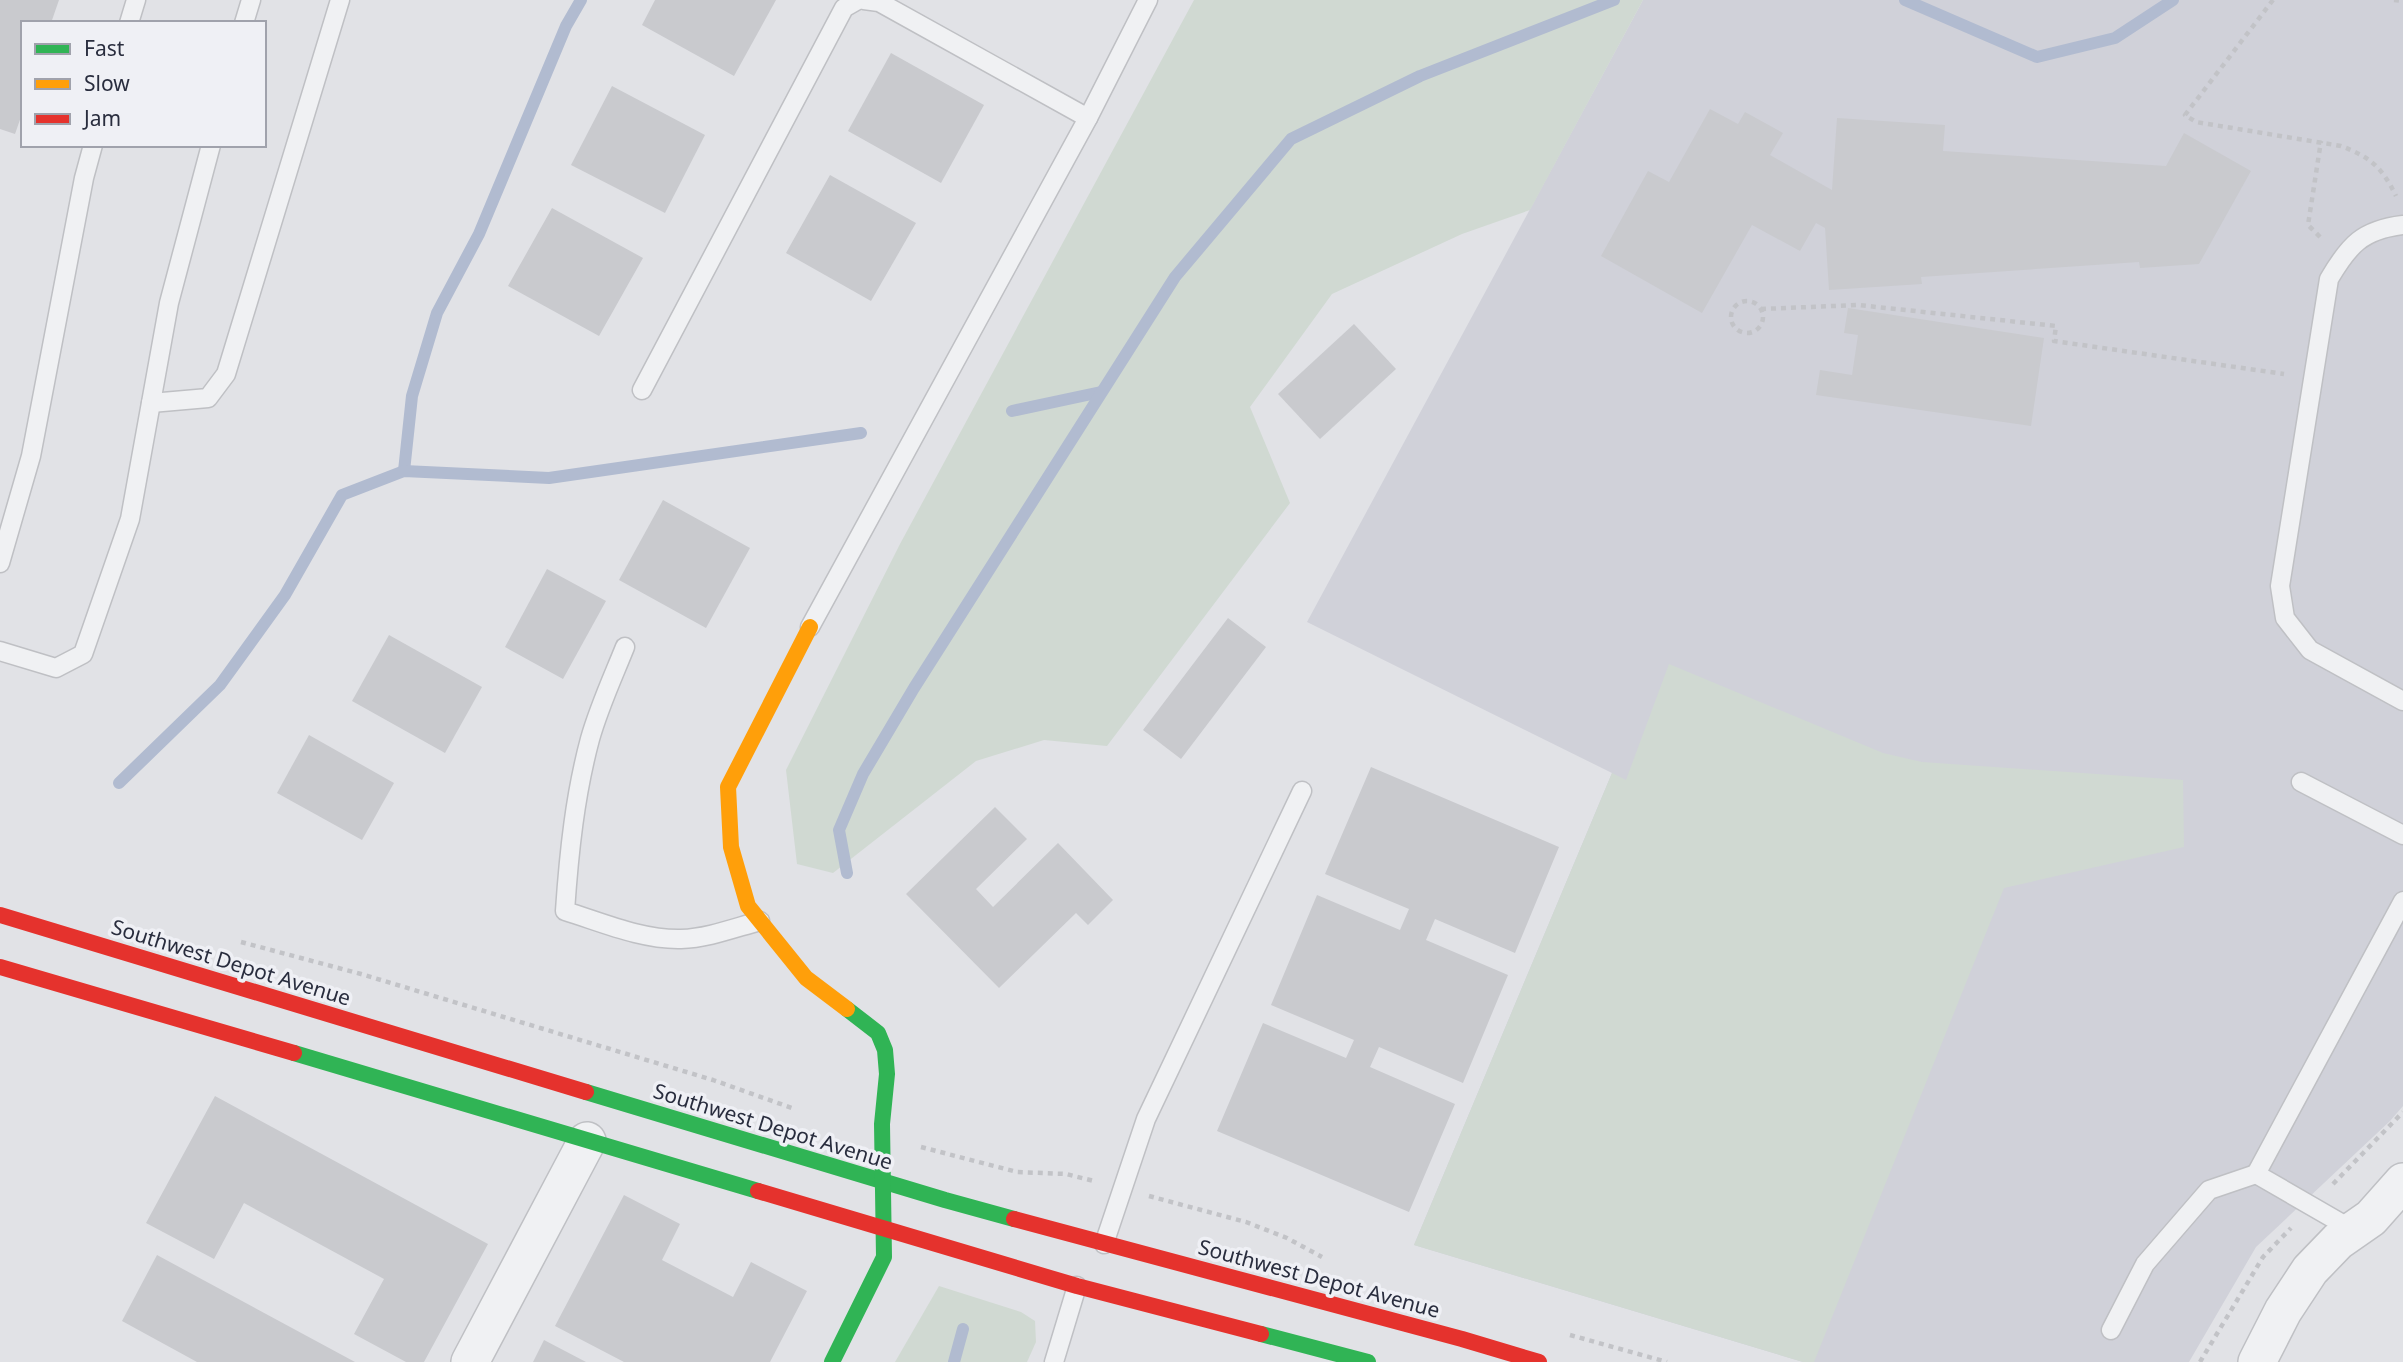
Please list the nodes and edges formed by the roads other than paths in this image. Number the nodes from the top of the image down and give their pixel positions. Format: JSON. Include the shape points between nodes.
{"nodes":[{"id":1,"x":136,"y":0,"type":"edge"},
{"id":2,"x":251,"y":0,"type":"edge"},
{"id":3,"x":340,"y":0,"type":"edge"},
{"id":4,"x":858,"y":0,"type":"edge"},
{"id":5,"x":864,"y":0,"type":"edge"},
{"id":6,"x":1148,"y":0,"type":"edge"},
{"id":7,"x":130,"y":21,"type":"edge"},
{"id":8,"x":245,"y":21,"type":"edge"},
{"id":9,"x":1088,"y":118,"type":"junction"},
{"id":10,"x":92,"y":147,"type":"edge"},
{"id":11,"x":210,"y":147,"type":"edge"},
{"id":12,"x":2403,"y":225,"type":"edge"},
{"id":13,"x":642,"y":390,"type":"dead end"},
{"id":14,"x":151,"y":402,"type":"junction"},
{"id":15,"x":0,"y":563,"type":"edge"},
{"id":16,"x":810,"y":627,"type":"joint"},
{"id":17,"x":625,"y":647,"type":"dead end"},
{"id":18,"x":0,"y":651,"type":"edge"},
{"id":19,"x":2403,"y":701,"type":"edge"},
{"id":20,"x":2301,"y":782,"type":"dead end"},
{"id":21,"x":1302,"y":791,"type":"dead end"},
{"id":22,"x":2403,"y":835,"type":"edge"},
{"id":23,"x":2403,"y":901,"type":"edge"},
{"id":24,"x":0,"y":915,"type":"edge"},
{"id":25,"x":760,"y":921,"type":"junction"},
{"id":26,"x":0,"y":967,"type":"edge"},
{"id":27,"x":587,"y":1141,"type":"junction"},
{"id":28,"x":2256,"y":1174,"type":"junction"},
{"id":29,"x":883,"y":1182,"type":"junction"},
{"id":30,"x":2403,"y":1182,"type":"edge"},
{"id":31,"x":2376,"y":1224,"type":"edge"},
{"id":32,"x":885,"y":1229,"type":"junction"},
{"id":33,"x":1104,"y":1244,"type":"junction"},
{"id":34,"x":1077,"y":1286,"type":"junction"},
{"id":35,"x":2111,"y":1330,"type":"dead end"},
{"id":36,"x":470,"y":1362,"type":"edge"},
{"id":37,"x":832,"y":1362,"type":"edge"},
{"id":38,"x":1054,"y":1362,"type":"edge"},
{"id":39,"x":1368,"y":1362,"type":"edge"},
{"id":40,"x":1539,"y":1362,"type":"edge"},
{"id":41,"x":2257,"y":1362,"type":"edge"}],
"edges":[{"from":1,"to":7,"type":"lane"},
{"from":2,"to":8,"type":"lane"},
{"from":3,"to":14,"type":"lane","via":[[226,374],[208,398]]},
{"from":4,"to":13,"type":"lane","via":[[844,8]]},
{"from":5,"to":9,"type":"lane","via":[[879,2]]},
{"from":6,"to":9,"type":"lane"},
{"from":9,"to":16,"type":"lane"},
{"from":10,"to":15,"type":"lane","via":[[31,456]]},
{"from":11,"to":14,"type":"lane","via":[[169,303]]},
{"from":12,"to":19,"type":"lane","via":[[2368,232],[2344,254],[2329,279],[2280,586],[2285,618],[2310,650]]},
{"from":14,"to":18,"type":"lane","via":[[130,519],[83,654],[56,668]]},
{"from":16,"to":25,"type":"street","via":[[728,786],[731,847],[748,906]]},
{"from":17,"to":25,"type":"lane","via":[[591,735],[581,776],[565,911],[639,933],[679,939]]},
{"from":20,"to":22,"type":"lane"},
{"from":21,"to":33,"type":"lane","via":[[1146,1119]]},
{"from":23,"to":28,"type":"lane"},
{"from":24,"to":29,"type":"street","name":"Southwest Depot Avenue","via":[[154,968]]},
{"from":25,"to":29,"type":"street","via":[[806,978],[878,1033],[887,1074]]},
{"from":26,"to":27,"type":"street","via":[[143,1001]]},
{"from":27,"to":32,"type":"street"},
{"from":27,"to":36,"type":"street"},
{"from":28,"to":31,"type":"lane"},
{"from":28,"to":35,"type":"lane","via":[[2209,1190],[2145,1264]]},
{"from":29,"to":32,"type":"street"},
{"from":29,"to":33,"type":"street","name":"Southwest Depot Avenue"},
{"from":30,"to":31,"type":"street"},
{"from":31,"to":41,"type":"street","via":[[2338,1241],[2310,1270]]},
{"from":32,"to":34,"type":"street"},
{"from":32,"to":37,"type":"street","via":[[882,1262]]},
{"from":33,"to":40,"type":"street","name":"Southwest Depot Avenue"},
{"from":34,"to":38,"type":"lane"},
{"from":34,"to":39,"type":"street"}]}
